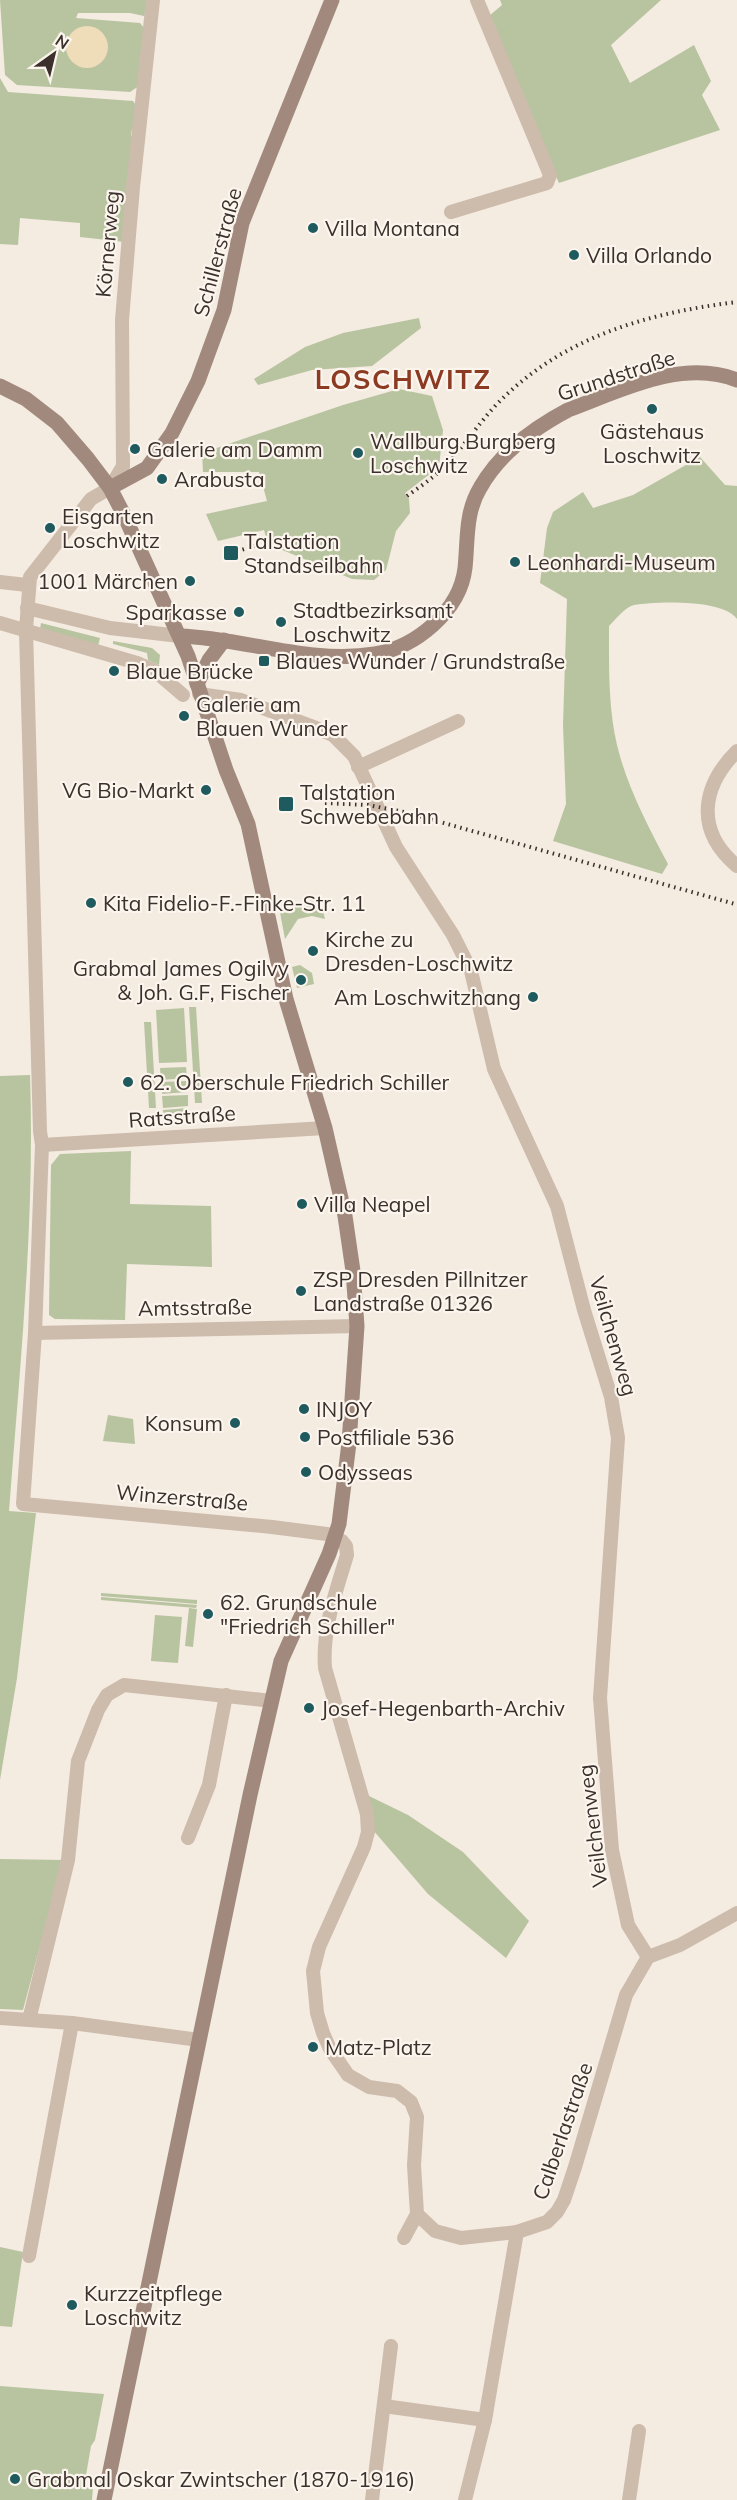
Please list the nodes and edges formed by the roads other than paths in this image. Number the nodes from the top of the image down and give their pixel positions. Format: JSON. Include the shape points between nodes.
{"nodes":[{"id":1,"x":153,"y":0,"type":"edge"},
{"id":2,"x":332,"y":0,"type":"edge"},
{"id":3,"x":477,"y":0,"type":"edge"},
{"id":4,"x":451,"y":212,"type":"dead end"},
{"id":5,"x":737,"y":381,"type":"edge"},
{"id":6,"x":0,"y":386,"type":"edge"},
{"id":7,"x":110,"y":488,"type":"junction"},
{"id":8,"x":0,"y":582,"type":"edge"},
{"id":9,"x":27,"y":585,"type":"junction"},
{"id":10,"x":27,"y":608,"type":"junction"},
{"id":11,"x":0,"y":623,"type":"edge"},
{"id":12,"x":26,"y":630,"type":"junction"},
{"id":13,"x":180,"y":636,"type":"junction"},
{"id":14,"x":224,"y":640,"type":"junction"},
{"id":15,"x":198,"y":689,"type":"junction"},
{"id":16,"x":183,"y":695,"type":"dead end"},
{"id":17,"x":458,"y":721,"type":"dead end"},
{"id":18,"x":737,"y":751,"type":"edge"},
{"id":19,"x":358,"y":766,"type":"junction"},
{"id":20,"x":737,"y":866,"type":"edge"},
{"id":21,"x":325,"y":1128,"type":"junction"},
{"id":22,"x":42,"y":1145,"type":"junction"},
{"id":23,"x":357,"y":1326,"type":"junction"},
{"id":24,"x":35,"y":1333,"type":"junction"},
{"id":25,"x":335,"y":1539,"type":"junction"},
{"id":26,"x":226,"y":1695,"type":"junction"},
{"id":27,"x":272,"y":1701,"type":"junction"},
{"id":28,"x":188,"y":1838,"type":"dead end"},
{"id":29,"x":737,"y":1913,"type":"edge"},
{"id":30,"x":648,"y":1957,"type":"junction"},
{"id":31,"x":0,"y":2018,"type":"edge"},
{"id":32,"x":29,"y":2020,"type":"junction"},
{"id":33,"x":72,"y":2023,"type":"junction"},
{"id":34,"x":199,"y":2040,"type":"junction"},
{"id":35,"x":417,"y":2214,"type":"junction"},
{"id":36,"x":517,"y":2232,"type":"junction"},
{"id":37,"x":404,"y":2238,"type":"dead end"},
{"id":38,"x":29,"y":2256,"type":"dead end"},
{"id":39,"x":391,"y":2346,"type":"dead end"},
{"id":40,"x":384,"y":2406,"type":"junction"},
{"id":41,"x":485,"y":2420,"type":"junction"},
{"id":42,"x":639,"y":2431,"type":"dead end"},
{"id":43,"x":104,"y":2500,"type":"edge"},
{"id":44,"x":372,"y":2500,"type":"edge"},
{"id":45,"x":465,"y":2500,"type":"edge"},
{"id":46,"x":629,"y":2500,"type":"edge"}],
"edges":[{"from":1,"to":7,"type":"street","name":"Körnerweg","via":[[123,311],[124,460]]},
{"from":2,"to":7,"type":"main road","name":"Schillerstraße","via":[[242,223],[224,310],[198,381],[172,433],[147,468]]},
{"from":3,"to":4,"type":"street","via":[[550,175],[547,183]]},
{"from":5,"to":14,"type":"main road","name":"Grundstraße","via":[[713,373],[676,374],[568,410],[519,442],[489,474],[473,502],[466,534],[464,576],[451,605],[411,640],[374,654],[341,655]]},
{"from":6,"to":7,"type":"main road","via":[[26,399],[57,423]]},
{"from":7,"to":9,"type":"street","via":[[91,499]]},
{"from":7,"to":13,"type":"main road"},
{"from":8,"to":9,"type":"street"},
{"from":9,"to":10,"type":"street"},
{"from":10,"to":12,"type":"street"},
{"from":10,"to":13,"type":"street","via":[[110,628]]},
{"from":11,"to":12,"type":"street"},
{"from":12,"to":16,"type":"street","via":[[137,663],[156,671]]},
{"from":12,"to":22,"type":"street"},
{"from":13,"to":14,"type":"main road","name":"Grundstraße"},
{"from":13,"to":15,"type":"main road"},
{"from":14,"to":15,"type":"main road","via":[[209,660]]},
{"from":15,"to":19,"type":"street","name":"Veilchenweg","via":[[241,700],[333,735],[354,756]]},
{"from":15,"to":21,"type":"main road","via":[[248,824],[286,999]]},
{"from":17,"to":19,"type":"street"},
{"from":18,"to":20,"type":"street","via":[[716,777],[707,810],[717,845]]},
{"from":19,"to":30,"type":"street","name":"Veilchenweg","via":[[396,847],[453,935],[471,971],[494,1069],[557,1206],[611,1397],[618,1438],[600,1698],[612,1850],[628,1924]]},
{"from":21,"to":22,"type":"street","name":"Ratsstraße"},
{"from":21,"to":23,"type":"main road","via":[[345,1216]]},
{"from":22,"to":24,"type":"street"},
{"from":23,"to":24,"type":"street","name":"Amtsstraße"},
{"from":23,"to":25,"type":"main road","via":[[342,1509]]},
{"from":24,"to":25,"type":"street","name":"Winzerstraße","via":[[23,1504],[272,1527],[327,1534]]},
{"from":25,"to":27,"type":"main road","via":[[281,1661]]},
{"from":25,"to":35,"type":"street","via":[[346,1546],[347,1554],[326,1629],[325,1668],[367,1814],[368,1832],[319,1947],[313,1971],[314,1991],[323,2033],[348,2075],[369,2087],[397,2091],[411,2102],[417,2117]]},
{"from":26,"to":27,"type":"street"},
{"from":26,"to":28,"type":"street","via":[[209,1785]]},
{"from":26,"to":32,"type":"street","via":[[124,1685],[107,1695],[78,1761],[68,1860]]},
{"from":27,"to":34,"type":"main road"},
{"from":29,"to":30,"type":"street","via":[[680,1945]]},
{"from":30,"to":36,"type":"street","name":"Calberlastraße","via":[[622,2005],[564,2200],[547,2222]]},
{"from":31,"to":32,"type":"street"},
{"from":32,"to":33,"type":"street"},
{"from":33,"to":34,"type":"street"},
{"from":33,"to":38,"type":"street"},
{"from":34,"to":43,"type":"main road"},
{"from":35,"to":36,"type":"street","name":"Calberlastraße","via":[[430,2228],[449,2236]]},
{"from":35,"to":37,"type":"street"},
{"from":36,"to":41,"type":"street"},
{"from":39,"to":40,"type":"street"},
{"from":40,"to":41,"type":"street"},
{"from":40,"to":44,"type":"street"},
{"from":41,"to":45,"type":"street"},
{"from":42,"to":46,"type":"street"}]}
